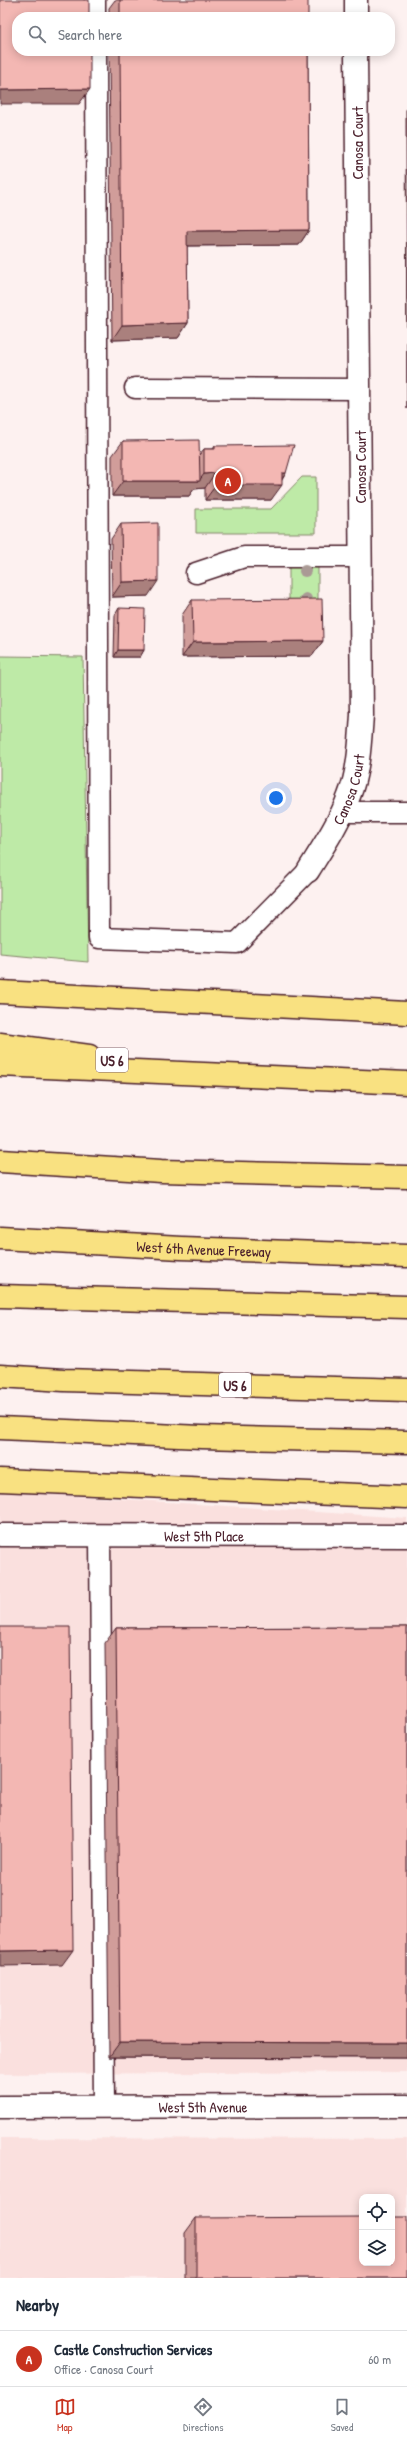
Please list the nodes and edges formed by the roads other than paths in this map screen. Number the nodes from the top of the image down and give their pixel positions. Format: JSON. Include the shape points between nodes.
{"nodes":[{"id":1,"x":95,"y":0,"type":"edge"},
{"id":2,"x":356,"y":0,"type":"edge"},
{"id":3,"x":96,"y":12,"type":"edge"},
{"id":4,"x":356,"y":12,"type":"edge"},
{"id":5,"x":96,"y":56,"type":"edge"},
{"id":6,"x":356,"y":56,"type":"edge"},
{"id":7,"x":135,"y":388,"type":"dead end"},
{"id":8,"x":359,"y":389,"type":"junction"},
{"id":9,"x":360,"y":557,"type":"junction"},
{"id":10,"x":196,"y":573,"type":"dead end"},
{"id":11,"x":342,"y":812,"type":"junction"},
{"id":12,"x":407,"y":812,"type":"edge"},
{"id":13,"x":308,"y":871,"type":"joint"},
{"id":14,"x":0,"y":992,"type":"edge"},
{"id":15,"x":407,"y":1013,"type":"edge"},
{"id":16,"x":0,"y":1044,"type":"edge"},
{"id":17,"x":0,"y":1065,"type":"edge"},
{"id":18,"x":224,"y":1075,"type":"junction"},
{"id":19,"x":407,"y":1084,"type":"edge"},
{"id":20,"x":0,"y":1161,"type":"edge"},
{"id":21,"x":407,"y":1177,"type":"edge"},
{"id":22,"x":0,"y":1238,"type":"edge"},
{"id":23,"x":407,"y":1256,"type":"edge"},
{"id":24,"x":0,"y":1296,"type":"edge"},
{"id":25,"x":407,"y":1307,"type":"edge"},
{"id":26,"x":0,"y":1376,"type":"edge"},
{"id":27,"x":407,"y":1390,"type":"edge"},
{"id":28,"x":0,"y":1428,"type":"edge"},
{"id":29,"x":407,"y":1442,"type":"edge"},
{"id":30,"x":0,"y":1480,"type":"edge"},
{"id":31,"x":407,"y":1497,"type":"edge"},
{"id":32,"x":0,"y":1534,"type":"edge"},
{"id":33,"x":100,"y":1535,"type":"junction"},
{"id":34,"x":407,"y":1536,"type":"edge"},
{"id":35,"x":407,"y":2106,"type":"edge"},
{"id":36,"x":0,"y":2107,"type":"edge"},
{"id":37,"x":104,"y":2107,"type":"junction"}],
"edges":[{"from":1,"to":3,"type":"lane"},
{"from":2,"to":4,"type":"street"},
{"from":5,"to":13,"type":"lane","via":[[98,938],[237,942]]},
{"from":6,"to":8,"type":"street","name":"Canosa Court"},
{"from":7,"to":8,"type":"lane"},
{"from":8,"to":9,"type":"street","name":"Canosa Court"},
{"from":9,"to":10,"type":"lane","via":[[244,557]]},
{"from":9,"to":11,"type":"street","name":"Canosa Court","via":[[362,715],[355,774]]},
{"from":11,"to":12,"type":"lane"},
{"from":11,"to":13,"type":"street","name":"Canosa Court"},
{"from":14,"to":15,"type":"highway"},
{"from":16,"to":18,"type":"highway","number":"US 6"},
{"from":17,"to":18,"type":"highway"},
{"from":18,"to":19,"type":"highway","number":"US 6"},
{"from":20,"to":21,"type":"highway","via":[[161,1171]]},
{"from":22,"to":23,"type":"highway","name":"West 6th Avenue Freeway"},
{"from":24,"to":25,"type":"highway"},
{"from":26,"to":27,"type":"highway","number":"US 6"},
{"from":28,"to":29,"type":"highway","via":[[201,1437]]},
{"from":30,"to":31,"type":"highway"},
{"from":32,"to":33,"type":"street","name":"West 5th Place"},
{"from":33,"to":34,"type":"street","name":"West 5th Place"},
{"from":33,"to":37,"type":"lane"},
{"from":35,"to":37,"type":"street","name":"West 5th Avenue"},
{"from":36,"to":37,"type":"street","name":"West 5th Avenue"}]}
